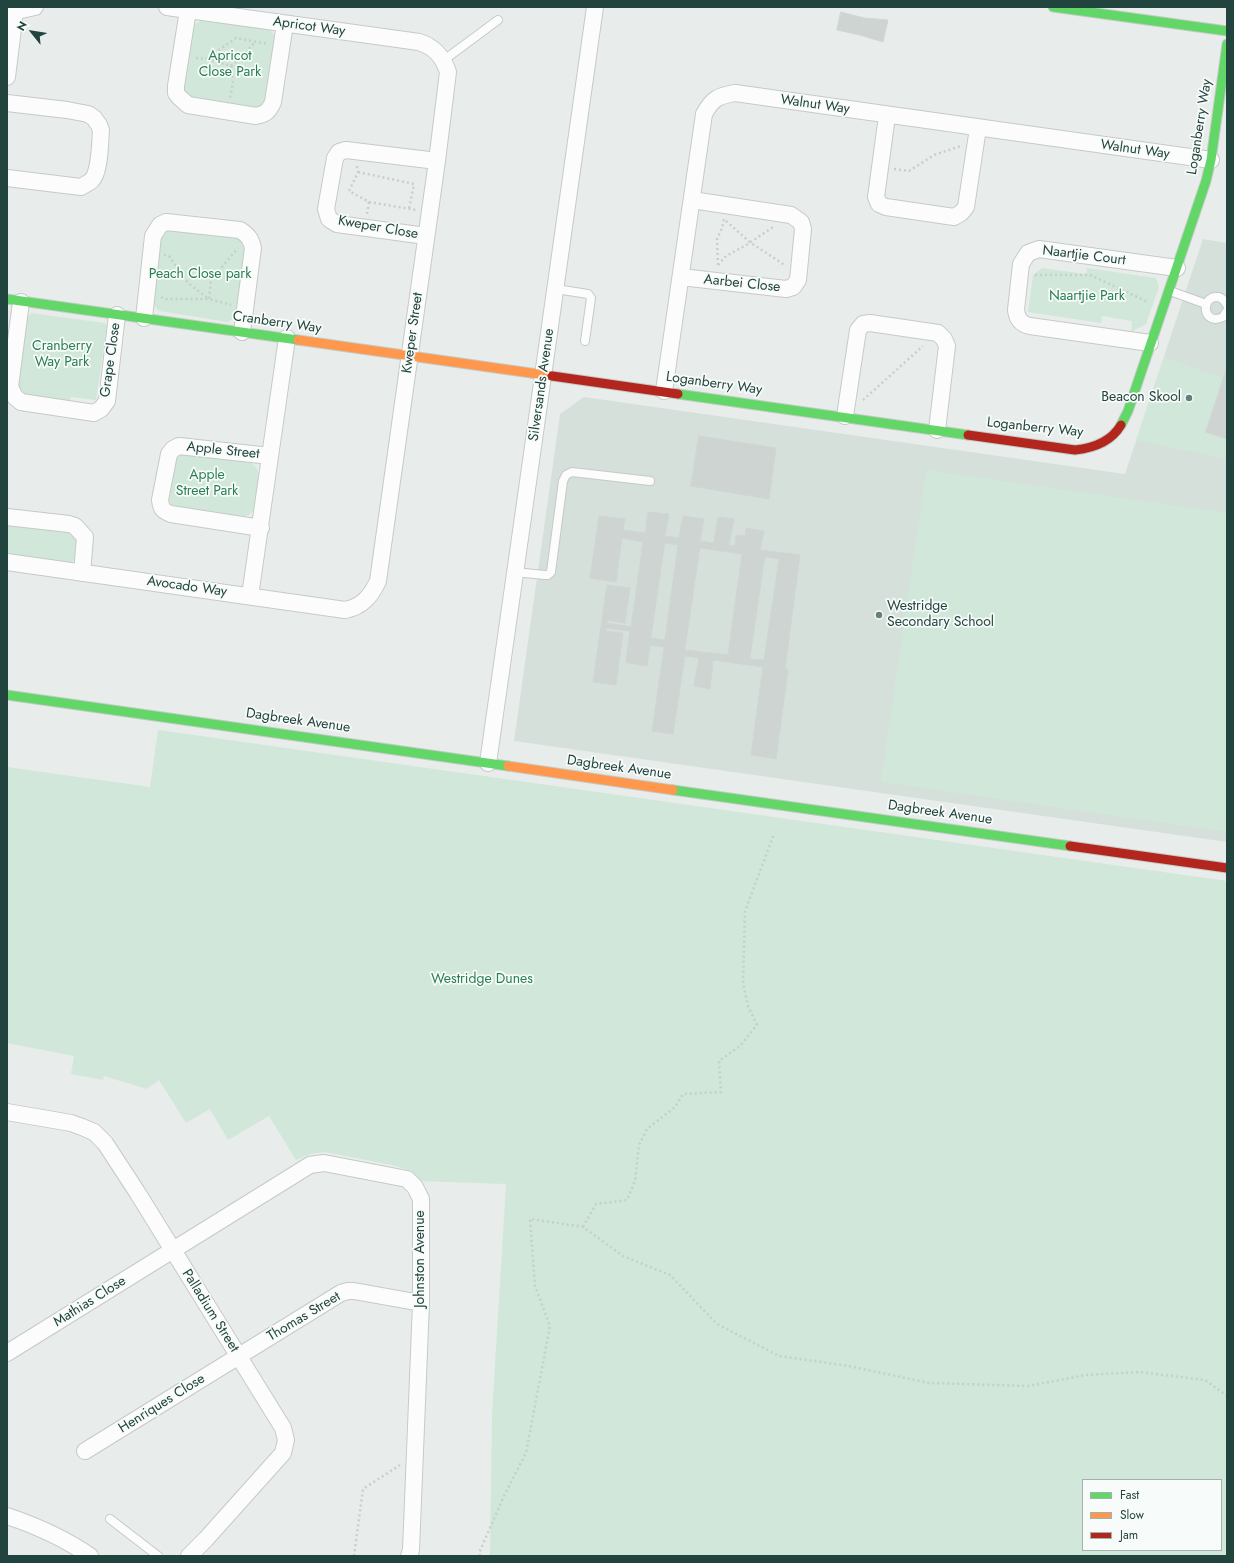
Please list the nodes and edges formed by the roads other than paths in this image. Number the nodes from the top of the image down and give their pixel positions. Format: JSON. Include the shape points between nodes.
{"nodes":[{"id":1,"x":35,"y":7,"type":"edge"},
{"id":2,"x":167,"y":7,"type":"edge"},
{"id":3,"x":595,"y":7,"type":"edge"},
{"id":4,"x":1053,"y":7,"type":"edge"},
{"id":5,"x":198,"y":10,"type":"edge"},
{"id":6,"x":1099,"y":10,"type":"edge"},
{"id":7,"x":11,"y":12,"type":"edge"},
{"id":8,"x":498,"y":20,"type":"dead end"},
{"id":9,"x":285,"y":24,"type":"junction"},
{"id":10,"x":1227,"y":31,"type":"edge"},
{"id":11,"x":1227,"y":44,"type":"edge"},
{"id":12,"x":444,"y":60,"type":"junction"},
{"id":13,"x":7,"y":77,"type":"edge"},
{"id":14,"x":7,"y":103,"type":"edge"},
{"id":15,"x":887,"y":116,"type":"junction"},
{"id":16,"x":978,"y":128,"type":"junction"},
{"id":17,"x":1211,"y":160,"type":"junction"},
{"id":18,"x":437,"y":161,"type":"junction"},
{"id":19,"x":7,"y":178,"type":"edge"},
{"id":20,"x":692,"y":200,"type":"junction"},
{"id":21,"x":426,"y":236,"type":"junction"},
{"id":22,"x":1177,"y":268,"type":"junction"},
{"id":23,"x":681,"y":277,"type":"junction"},
{"id":24,"x":556,"y":289,"type":"junction"},
{"id":25,"x":1169,"y":290,"type":"junction"},
{"id":26,"x":14,"y":300,"type":"edge"},
{"id":27,"x":1226,"y":300,"type":"edge"},
{"id":28,"x":1206,"y":304,"type":"junction"},
{"id":29,"x":1227,"y":311,"type":"edge"},
{"id":30,"x":117,"y":315,"type":"junction"},
{"id":31,"x":144,"y":318,"type":"junction"},
{"id":32,"x":242,"y":332,"type":"junction"},
{"id":33,"x":286,"y":338,"type":"junction"},
{"id":34,"x":585,"y":341,"type":"dead end"},
{"id":35,"x":1150,"y":343,"type":"junction"},
{"id":36,"x":409,"y":355,"type":"junction"},
{"id":37,"x":544,"y":375,"type":"junction"},
{"id":38,"x":664,"y":391,"type":"junction"},
{"id":39,"x":845,"y":416,"type":"junction"},
{"id":40,"x":937,"y":430,"type":"junction"},
{"id":41,"x":270,"y":456,"type":"junction"},
{"id":42,"x":650,"y":481,"type":"dead end"},
{"id":43,"x":7,"y":517,"type":"edge"},
{"id":44,"x":260,"y":528,"type":"junction"},
{"id":45,"x":7,"y":562,"type":"edge"},
{"id":46,"x":514,"y":572,"type":"junction"},
{"id":47,"x":82,"y":573,"type":"junction"},
{"id":48,"x":250,"y":596,"type":"junction"},
{"id":49,"x":365,"y":602,"type":"joint"},
{"id":50,"x":7,"y":695,"type":"edge"},
{"id":51,"x":488,"y":763,"type":"junction"},
{"id":52,"x":1227,"y":868,"type":"edge"},
{"id":53,"x":7,"y":1112,"type":"edge"},
{"id":54,"x":173,"y":1250,"type":"junction"},
{"id":55,"x":421,"y":1303,"type":"junction"},
{"id":56,"x":7,"y":1353,"type":"edge"},
{"id":57,"x":239,"y":1357,"type":"junction"},
{"id":58,"x":85,"y":1451,"type":"dead end"},
{"id":59,"x":7,"y":1516,"type":"edge"},
{"id":60,"x":110,"y":1519,"type":"dead end"},
{"id":61,"x":90,"y":1556,"type":"edge"},
{"id":62,"x":158,"y":1556,"type":"edge"},
{"id":63,"x":189,"y":1556,"type":"edge"},
{"id":64,"x":410,"y":1556,"type":"edge"}],
"edges":[{"from":1,"to":7,"type":"street"},
{"from":2,"to":5,"type":"street","name":"Apricot Way"},
{"from":3,"to":24,"type":"street","name":"Silversands Avenue"},
{"from":4,"to":6,"type":"street"},
{"from":5,"to":9,"type":"street","name":"Apricot Way"},
{"from":5,"to":9,"type":"street","via":[[180,56],[176,93],[188,105],[228,112],[256,116],[264,115],[269,110],[273,102]]},
{"from":6,"to":10,"type":"street"},
{"from":7,"to":13,"type":"street"},
{"from":8,"to":12,"type":"lane"},
{"from":9,"to":12,"type":"street","name":"Apricot Way","via":[[419,42],[437,52]]},
{"from":11,"to":17,"type":"street","name":"Loganberry Way"},
{"from":12,"to":18,"type":"street","name":"Kweper Street","via":[[448,72]]},
{"from":14,"to":19,"type":"street","via":[[88,114],[100,125],[101,130],[95,177],[81,187]]},
{"from":15,"to":16,"type":"street","name":"Walnut Way"},
{"from":15,"to":16,"type":"street","via":[[876,197],[879,204],[954,216],[966,207]]},
{"from":15,"to":20,"type":"street","name":"Walnut Way","via":[[735,93],[720,96],[711,103],[704,114]]},
{"from":16,"to":17,"type":"street","name":"Walnut Way"},
{"from":17,"to":22,"type":"street","name":"Loganberry Way"},
{"from":18,"to":21,"type":"street","name":"Kweper Street"},
{"from":18,"to":21,"type":"street","name":"Kweper Close","via":[[346,150],[339,152],[335,158],[326,209],[329,219],[337,224]]},
{"from":20,"to":23,"type":"street","name":"Walnut Way"},
{"from":20,"to":23,"type":"street","name":"Aarbei Close","via":[[726,212],[791,215],[801,222],[804,229],[798,280],[786,289]]},
{"from":21,"to":36,"type":"street","name":"Kweper Street"},
{"from":22,"to":25,"type":"street","name":"Loganberry Way"},
{"from":22,"to":35,"type":"street","name":"Naartjie Court","via":[[1039,249],[1028,253],[1022,264],[1016,310],[1022,323]]},
{"from":23,"to":38,"type":"street","name":"Walnut Way"},
{"from":24,"to":34,"type":"lane","via":[[590,296]]},
{"from":24,"to":37,"type":"street","name":"Silversands Avenue"},
{"from":25,"to":28,"type":"lane"},
{"from":25,"to":35,"type":"street","name":"Loganberry Way"},
{"from":26,"to":30,"type":"street","name":"Cranberry Way"},
{"from":26,"to":30,"type":"street","name":"Grape Close","via":[[10,387],[15,397],[21,402],[94,413],[107,401]]},
{"from":27,"to":28,"type":"lane","via":[[1214,297]]},
{"from":28,"to":29,"type":"lane","via":[[1206,313],[1214,319],[1224,317]]},
{"from":30,"to":31,"type":"street","name":"Cranberry Way"},
{"from":31,"to":32,"type":"street","name":"Cranberry Way"},
{"from":31,"to":32,"type":"street","via":[[153,236],[160,225],[166,222],[240,230],[248,234],[253,248]]},
{"from":32,"to":33,"type":"street","name":"Cranberry Way"},
{"from":33,"to":36,"type":"street","name":"Cranberry Way"},
{"from":33,"to":41,"type":"street","name":"Apple Street"},
{"from":35,"to":40,"type":"street","name":"Loganberry Way","via":[[1128,411],[1120,427],[1106,441],[1092,448],[1075,450]]},
{"from":36,"to":37,"type":"street","name":"Cranberry Way"},
{"from":36,"to":49,"type":"street","name":"Kweper Street","via":[[378,580]]},
{"from":37,"to":38,"type":"street","name":"Loganberry Way"},
{"from":37,"to":46,"type":"street","name":"Silversands Avenue"},
{"from":38,"to":39,"type":"street","name":"Loganberry Way"},
{"from":39,"to":40,"type":"street","name":"Loganberry Way"},
{"from":39,"to":40,"type":"street","via":[[858,330],[863,324],[870,323],[938,334],[944,339],[948,346]]},
{"from":41,"to":44,"type":"street","name":"Apple Street"},
{"from":41,"to":44,"type":"street","name":"Apple Street","via":[[179,446],[169,454],[160,500],[161,508],[171,514]]},
{"from":42,"to":46,"type":"lane","via":[[569,473],[563,481],[551,572],[548,575]]},
{"from":43,"to":47,"type":"street","via":[[75,526],[85,537]]},
{"from":44,"to":48,"type":"street","name":"Apple Street"},
{"from":45,"to":47,"type":"street","name":"Avocado Way"},
{"from":46,"to":51,"type":"street","name":"Silversands Avenue"},
{"from":47,"to":48,"type":"street","name":"Avocado Way"},
{"from":48,"to":49,"type":"street","name":"Avocado Way","via":[[345,610]]},
{"from":50,"to":51,"type":"street","name":"Dagbreek Avenue"},
{"from":51,"to":52,"type":"street","name":"Dagbreek Avenue"},
{"from":53,"to":54,"type":"street","name":"Palladium Street","via":[[72,1123],[94,1132],[105,1143]]},
{"from":54,"to":55,"type":"street","name":"Johnston Avenue","via":[[310,1165],[324,1163],[407,1179],[415,1187],[421,1200]]},
{"from":54,"to":56,"type":"street","name":"Mathias Close"},
{"from":54,"to":57,"type":"street","name":"Palladium Street"},
{"from":55,"to":57,"type":"street","name":"Thomas Street","via":[[348,1291],[341,1293]]},
{"from":55,"to":64,"type":"street","name":"Johnston Avenue"},
{"from":57,"to":58,"type":"street","name":"Henriques Close"},
{"from":57,"to":63,"type":"street","name":"Palladium Street","via":[[283,1428],[285,1447],[283,1454]]},
{"from":59,"to":61,"type":"street","via":[[40,1527],[72,1543]]},
{"from":60,"to":62,"type":"lane"}]}
